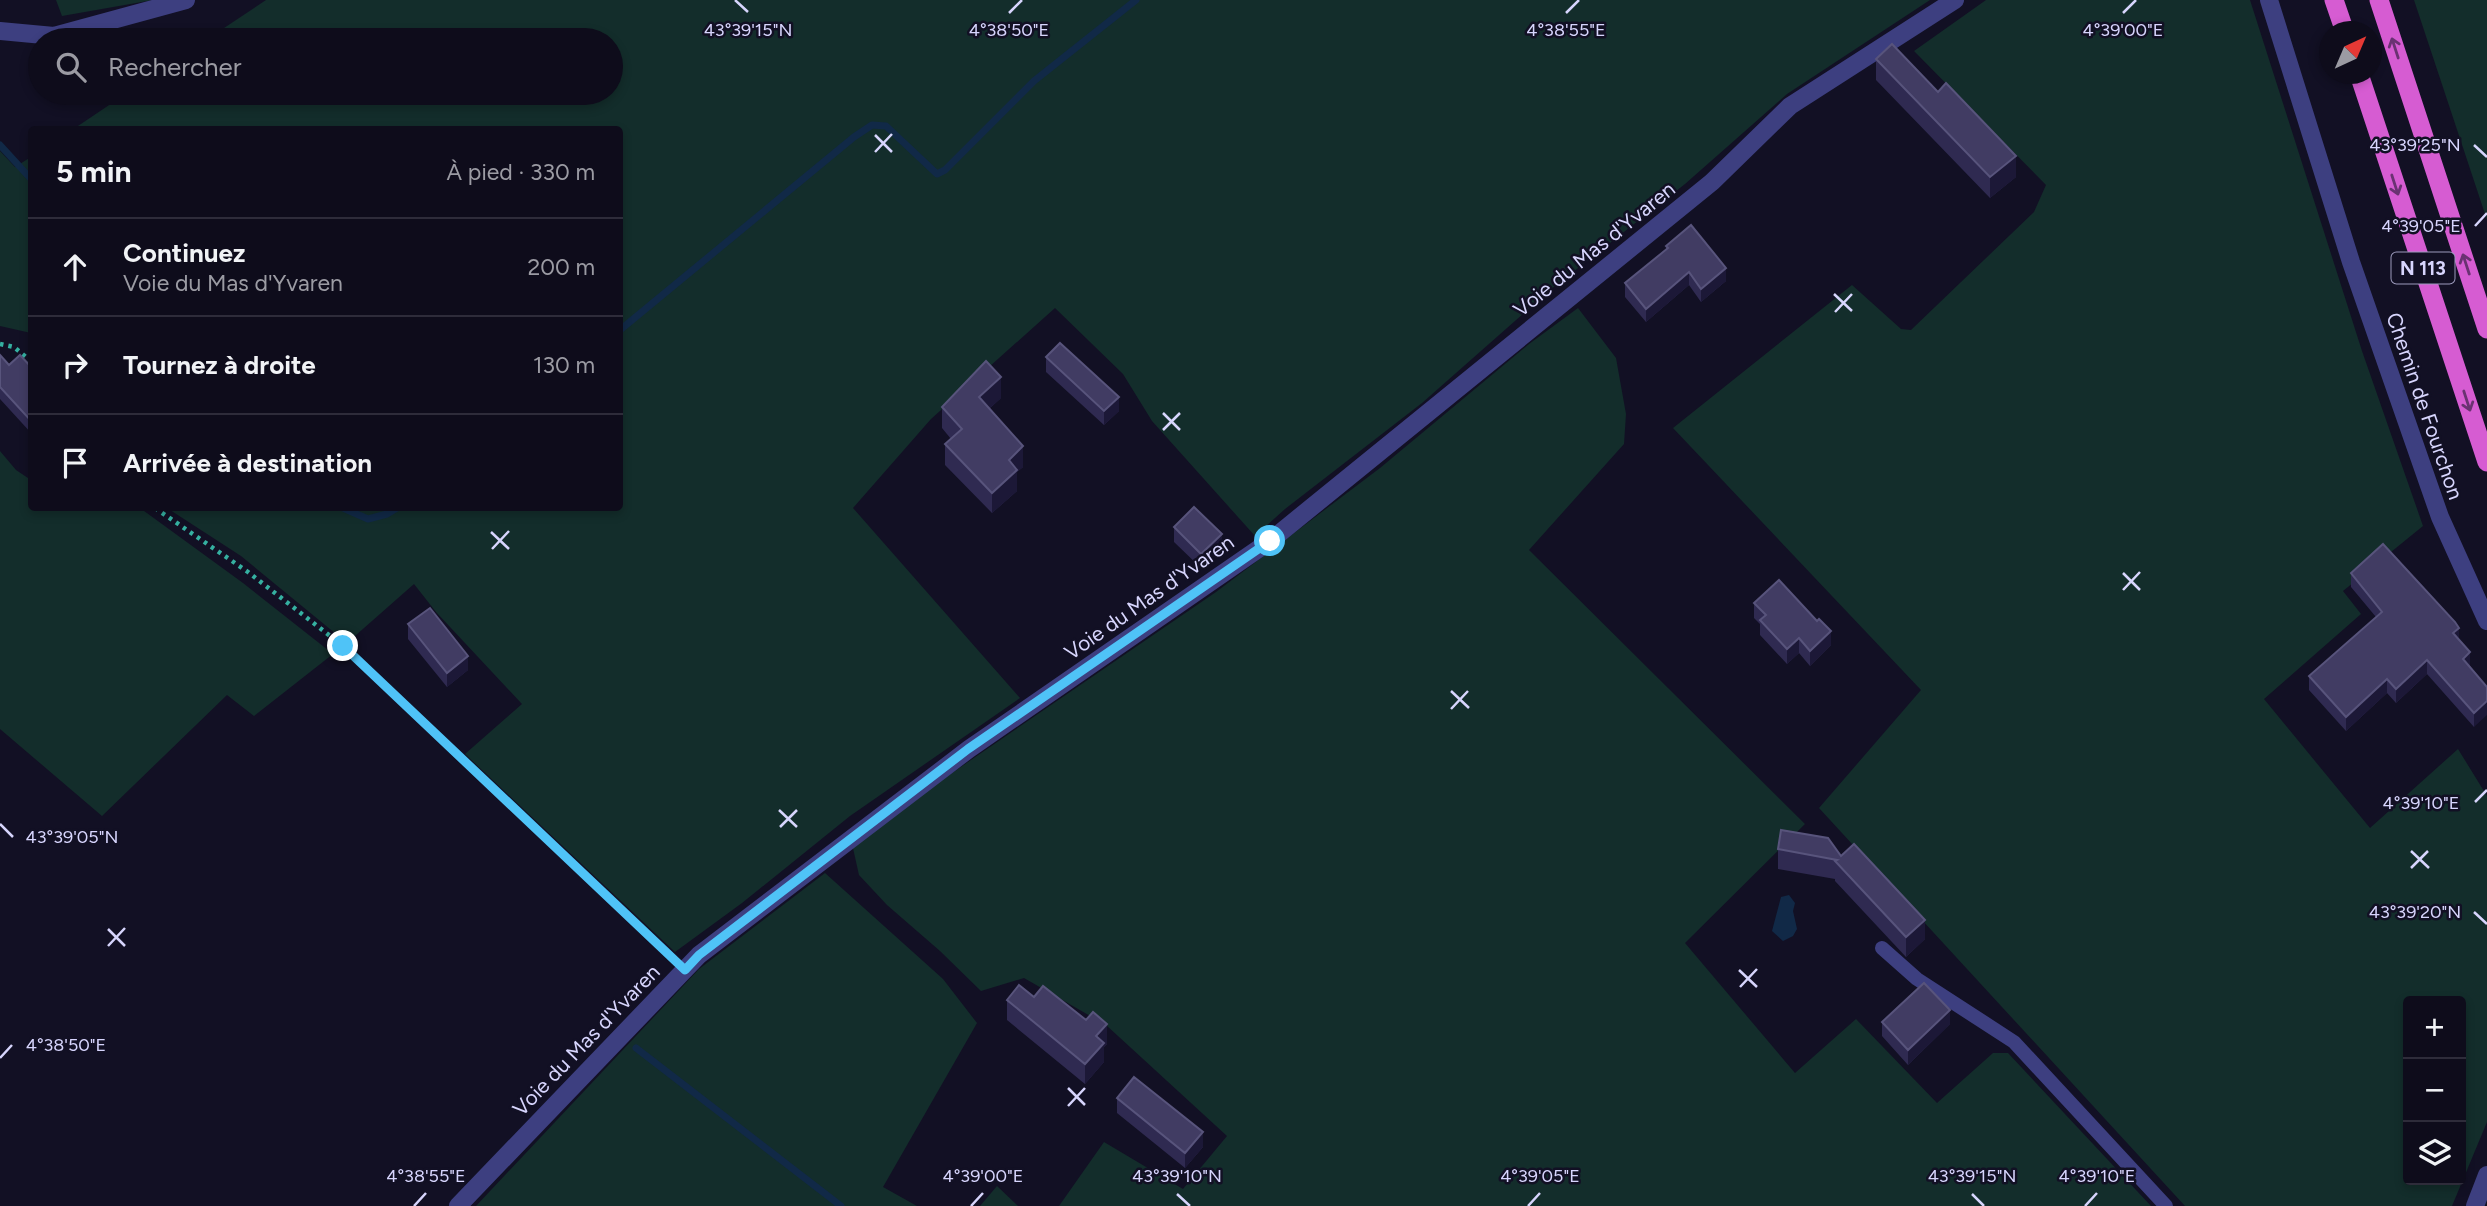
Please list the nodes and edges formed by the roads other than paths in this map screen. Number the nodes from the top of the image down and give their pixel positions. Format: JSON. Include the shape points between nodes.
{"nodes":[{"id":1,"x":187,"y":0,"type":"edge"},
{"id":2,"x":1955,"y":0,"type":"edge"},
{"id":3,"x":2269,"y":0,"type":"edge"},
{"id":4,"x":2334,"y":0,"type":"edge"},
{"id":5,"x":2379,"y":0,"type":"edge"},
{"id":6,"x":2341,"y":21,"type":"edge"},
{"id":7,"x":84,"y":28,"type":"edge"},
{"id":8,"x":0,"y":31,"type":"edge"},
{"id":9,"x":28,"y":34,"type":"edge"},
{"id":10,"x":2362,"y":84,"type":"edge"},
{"id":11,"x":2487,"y":329,"type":"edge"},
{"id":12,"x":2487,"y":462,"type":"edge"},
{"id":13,"x":2487,"y":621,"type":"edge"},
{"id":14,"x":1882,"y":947,"type":"dead end"},
{"id":15,"x":2487,"y":1175,"type":"edge"},
{"id":16,"x":458,"y":1206,"type":"edge"},
{"id":17,"x":2165,"y":1206,"type":"edge"},
{"id":18,"x":2475,"y":1206,"type":"edge"}],
"edges":[{"from":1,"to":7,"type":"street"},
{"from":2,"to":16,"type":"street","name":"Voie du Mas d'Yvaren","via":[[1790,106],[1712,182],[1270,541],[968,749],[710,946]]},
{"from":3,"to":13,"type":"street","name":"Chemin de Fourchon","via":[[2351,262],[2440,517]]},
{"from":4,"to":6,"type":"highway"},
{"from":11,"to":5,"type":"highway","number":"N 113","one_way":true},
{"from":8,"to":9,"type":"street"},
{"from":10,"to":12,"type":"highway","number":"N 113","one_way":true},
{"from":14,"to":17,"type":"lane","via":[[1917,979],[2014,1042]]},
{"from":15,"to":18,"type":"street"}]}
